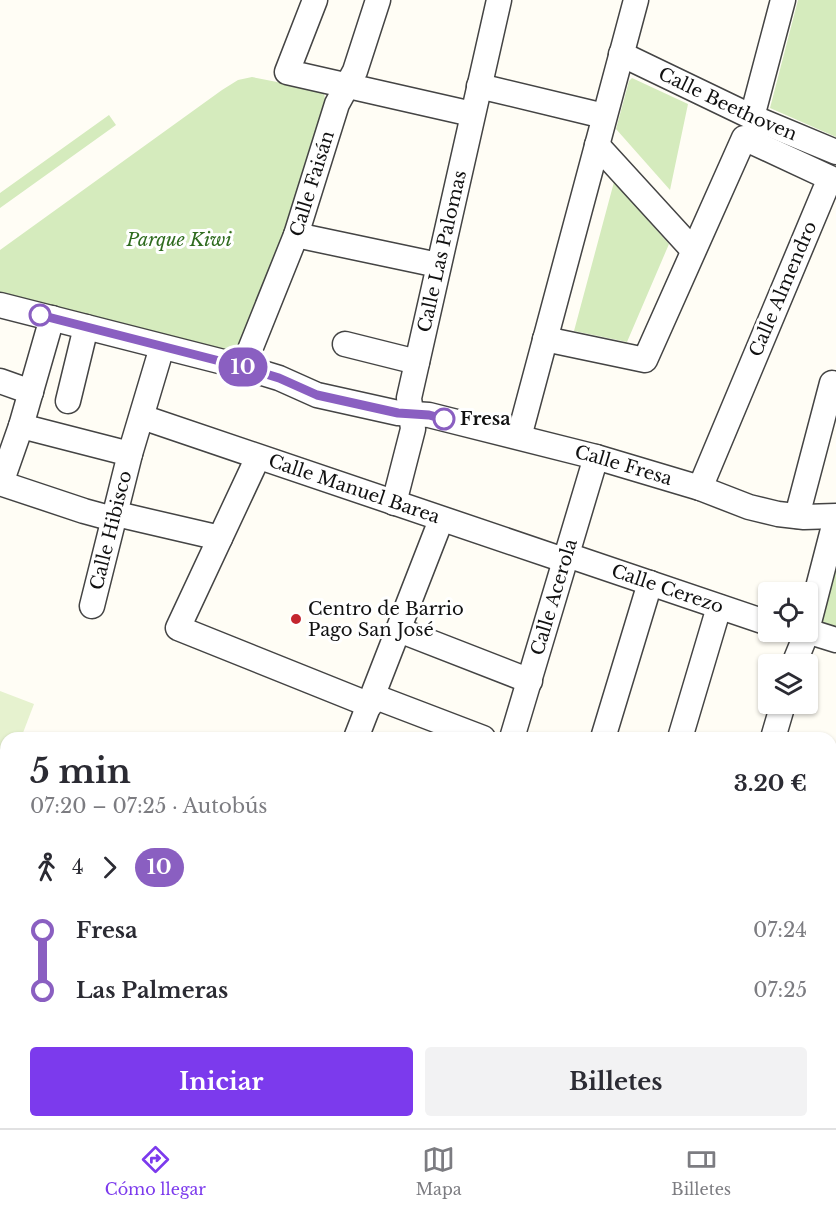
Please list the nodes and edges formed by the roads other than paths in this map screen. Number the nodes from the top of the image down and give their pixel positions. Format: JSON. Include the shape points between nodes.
{"nodes":[{"id":1,"x":315,"y":0,"type":"edge"},
{"id":2,"x":378,"y":0,"type":"edge"},
{"id":3,"x":499,"y":0,"type":"edge"},
{"id":4,"x":636,"y":0,"type":"edge"},
{"id":5,"x":783,"y":0,"type":"edge"},
{"id":6,"x":621,"y":54,"type":"junction"},
{"id":7,"x":347,"y":86,"type":"junction"},
{"id":8,"x":479,"y":86,"type":"junction"},
{"id":9,"x":472,"y":114,"type":"junction"},
{"id":10,"x":604,"y":116,"type":"junction"},
{"id":11,"x":748,"y":128,"type":"junction"},
{"id":12,"x":597,"y":145,"type":"junction"},
{"id":13,"x":836,"y":152,"type":"edge"},
{"id":14,"x":296,"y":235,"type":"junction"},
{"id":15,"x":693,"y":250,"type":"junction"},
{"id":16,"x":438,"y":264,"type":"junction"},
{"id":17,"x":0,"y":305,"type":"edge"},
{"id":18,"x":52,"y":318,"type":"junction"},
{"id":19,"x":86,"y":327,"type":"junction"},
{"id":20,"x":545,"y":339,"type":"junction"},
{"id":21,"x":345,"y":344,"type":"dead end"},
{"id":22,"x":162,"y":347,"type":"junction"},
{"id":23,"x":417,"y":362,"type":"junction"},
{"id":24,"x":243,"y":367,"type":"junction"},
{"id":25,"x":0,"y":381,"type":"edge"},
{"id":26,"x":836,"y":384,"type":"edge"},
{"id":27,"x":31,"y":392,"type":"junction"},
{"id":28,"x":68,"y":401,"type":"dead end"},
{"id":29,"x":411,"y":414,"type":"junction"},
{"id":30,"x":142,"y":417,"type":"junction"},
{"id":31,"x":21,"y":426,"type":"junction"},
{"id":32,"x":519,"y":437,"type":"junction"},
{"id":33,"x":130,"y":454,"type":"junction"},
{"id":34,"x":258,"y":457,"type":"junction"},
{"id":35,"x":596,"y":457,"type":"junction"},
{"id":36,"x":0,"y":483,"type":"edge"},
{"id":37,"x":700,"y":488,"type":"junction"},
{"id":38,"x":394,"y":503,"type":"junction"},
{"id":39,"x":114,"y":516,"type":"junction"},
{"id":40,"x":797,"y":516,"type":"junction"},
{"id":41,"x":836,"y":517,"type":"edge"},
{"id":42,"x":441,"y":520,"type":"junction"},
{"id":43,"x":220,"y":538,"type":"junction"},
{"id":44,"x":566,"y":558,"type":"junction"},
{"id":45,"x":650,"y":583,"type":"junction"},
{"id":46,"x":818,"y":588,"type":"edge"},
{"id":47,"x":92,"y":606,"type":"dead end"},
{"id":48,"x":720,"y":607,"type":"junction"},
{"id":49,"x":758,"y":620,"type":"edge"},
{"id":50,"x":399,"y":630,"type":"junction"},
{"id":51,"x":818,"y":634,"type":"edge"},
{"id":52,"x":836,"y":640,"type":"edge"},
{"id":53,"x":530,"y":681,"type":"junction"},
{"id":54,"x":372,"y":700,"type":"junction"},
{"id":55,"x":780,"y":714,"type":"edge"},
{"id":56,"x":359,"y":732,"type":"edge"},
{"id":57,"x":465,"y":732,"type":"edge"},
{"id":58,"x":514,"y":732,"type":"edge"},
{"id":59,"x":605,"y":732,"type":"edge"},
{"id":60,"x":682,"y":732,"type":"edge"},
{"id":61,"x":775,"y":732,"type":"edge"}],
"edges":[{"from":1,"to":7,"type":"street","via":[[287,72]]},
{"from":2,"to":7,"type":"street","name":"Calle Faisán"},
{"from":3,"to":8,"type":"street","name":"Calle Las Palomas"},
{"from":4,"to":6,"type":"street"},
{"from":5,"to":11,"type":"street"},
{"from":6,"to":10,"type":"street"},
{"from":6,"to":11,"type":"street","name":"Calle Beethoven"},
{"from":7,"to":9,"type":"street"},
{"from":7,"to":14,"type":"street","name":"Calle Faisán","via":[[337,104]]},
{"from":8,"to":9,"type":"street","name":"Calle Las Palomas"},
{"from":8,"to":10,"type":"street"},
{"from":9,"to":16,"type":"street","name":"Calle Las Palomas"},
{"from":10,"to":12,"type":"street"},
{"from":11,"to":13,"type":"street","name":"Calle Beethoven"},
{"from":11,"to":15,"type":"street"},
{"from":11,"to":37,"type":"street","name":"Calle Almendro","via":[[830,178]]},
{"from":12,"to":15,"type":"street"},
{"from":12,"to":20,"type":"street"},
{"from":14,"to":16,"type":"street"},
{"from":14,"to":24,"type":"street","name":"Calle Faisán"},
{"from":15,"to":20,"type":"street","via":[[645,360]]},
{"from":16,"to":23,"type":"street","name":"Calle Las Palomas"},
{"from":17,"to":18,"type":"street","name":"Calle Fresa"},
{"from":18,"to":19,"type":"street","name":"Calle Fresa"},
{"from":18,"to":27,"type":"street"},
{"from":19,"to":22,"type":"street","name":"Calle Fresa"},
{"from":19,"to":28,"type":"street"},
{"from":20,"to":32,"type":"street"},
{"from":21,"to":23,"type":"street"},
{"from":22,"to":24,"type":"street","name":"Calle Fresa"},
{"from":22,"to":30,"type":"street","name":"Calle Hibisco"},
{"from":23,"to":29,"type":"street","name":"Calle Las Palomas","via":[[409,399]]},
{"from":24,"to":29,"type":"street","name":"Calle Fresa","via":[[317,395]]},
{"from":25,"to":27,"type":"street"},
{"from":26,"to":40,"type":"street","via":[[832,383]]},
{"from":27,"to":31,"type":"street"},
{"from":29,"to":32,"type":"street","name":"Calle Fresa"},
{"from":29,"to":38,"type":"street","name":"Calle Las Palomas","via":[[413,429]]},
{"from":30,"to":33,"type":"street","name":"Calle Hibisco"},
{"from":30,"to":34,"type":"street","name":"Calle Manuel Barea"},
{"from":31,"to":33,"type":"street","name":"Calle Hibisco"},
{"from":31,"to":36,"type":"street"},
{"from":32,"to":35,"type":"street","name":"Calle Fresa"},
{"from":33,"to":39,"type":"street","name":"Calle Hibisco"},
{"from":34,"to":38,"type":"street","name":"Calle Manuel Barea"},
{"from":34,"to":43,"type":"street"},
{"from":35,"to":37,"type":"street","name":"Calle Fresa"},
{"from":35,"to":44,"type":"street","name":"Calle Acerola"},
{"from":36,"to":39,"type":"street","via":[[84,512]]},
{"from":37,"to":40,"type":"street","name":"Calle Fresa","via":[[749,507]]},
{"from":38,"to":42,"type":"street","name":"Calle Manuel Barea"},
{"from":39,"to":43,"type":"street"},
{"from":39,"to":47,"type":"street","name":"Calle Hibisco"},
{"from":40,"to":41,"type":"street","name":"Calle Fresa"},
{"from":41,"to":46,"type":"street"},
{"from":42,"to":44,"type":"street","name":"Calle Manuel Barea"},
{"from":42,"to":50,"type":"street"},
{"from":43,"to":54,"type":"street","via":[[178,628]]},
{"from":44,"to":45,"type":"street","name":"Calle Cerezo"},
{"from":44,"to":53,"type":"street","name":"Calle Acerola"},
{"from":45,"to":48,"type":"street","name":"Calle Cerezo"},
{"from":45,"to":59,"type":"street"},
{"from":48,"to":49,"type":"street","name":"Calle Cerezo"},
{"from":48,"to":60,"type":"street"},
{"from":50,"to":53,"type":"street"},
{"from":50,"to":54,"type":"street"},
{"from":51,"to":52,"type":"street"},
{"from":53,"to":58,"type":"street","name":"Calle Acerola"},
{"from":54,"to":56,"type":"street"},
{"from":54,"to":57,"type":"street"},
{"from":55,"to":61,"type":"street"}]}
